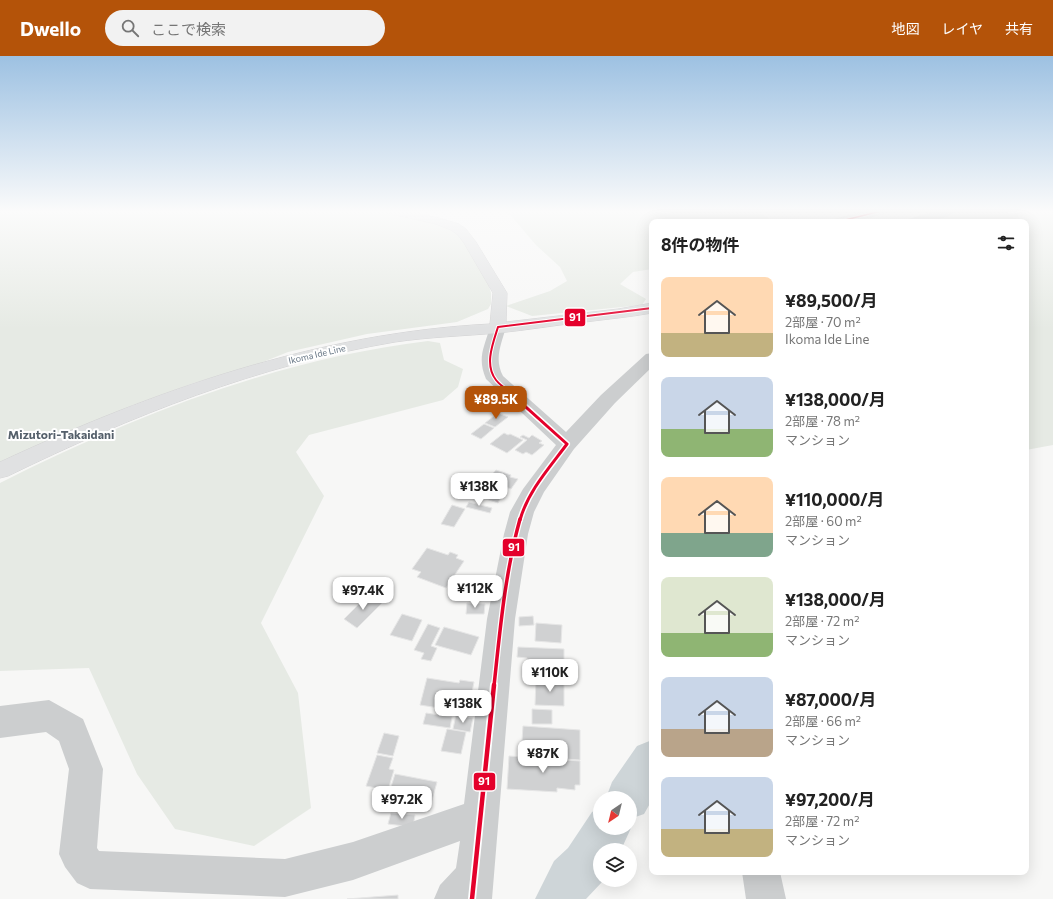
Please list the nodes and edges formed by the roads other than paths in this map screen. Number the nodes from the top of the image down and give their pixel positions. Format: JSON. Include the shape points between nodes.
{"nodes":[{"id":1,"x":475,"y":250,"type":"edge"},
{"id":2,"x":649,"y":308,"type":"edge"},
{"id":3,"x":498,"y":328,"type":"junction"},
{"id":4,"x":649,"y":361,"type":"edge"},
{"id":5,"x":567,"y":444,"type":"junction"},
{"id":6,"x":0,"y":471,"type":"edge"},
{"id":7,"x":0,"y":722,"type":"edge"},
{"id":8,"x":480,"y":816,"type":"junction"},
{"id":9,"x":762,"y":875,"type":"edge"},
{"id":10,"x":467,"y":892,"type":"edge"},
{"id":11,"x":766,"y":899,"type":"edge"}],
"edges":[{"from":1,"to":3,"type":"main road","via":[[500,293]]},
{"from":2,"to":3,"type":"main road","name":"Ikoma Ide Line"},
{"from":3,"to":5,"type":"street","via":[[489,360],[495,379]]},
{"from":3,"to":6,"type":"main road","name":"Ikoma Ide Line","via":[[461,329],[392,338],[322,352],[254,370],[137,410],[80,433]]},
{"from":4,"to":5,"type":"street","via":[[608,399]]},
{"from":5,"to":8,"type":"street","via":[[534,489],[522,512],[516,534],[501,619]]},
{"from":7,"to":8,"type":"street","via":[[49,716],[72,730],[86,769],[78,854],[90,870],[285,878],[354,861]]},
{"from":8,"to":10,"type":"street"},
{"from":9,"to":11,"type":"street"}]}
